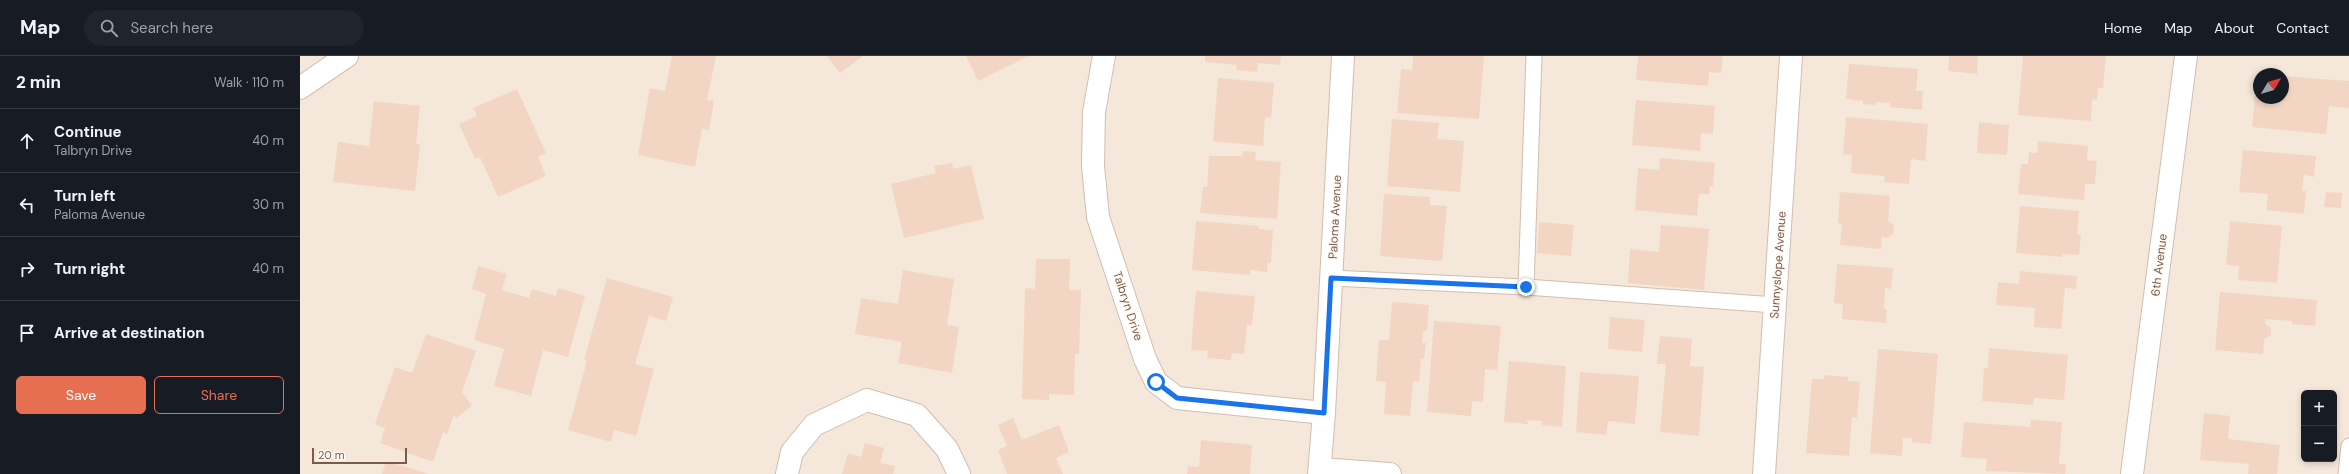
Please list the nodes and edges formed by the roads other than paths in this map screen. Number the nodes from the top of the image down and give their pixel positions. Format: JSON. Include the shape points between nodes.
{"nodes":[{"id":1,"x":347,"y":56,"type":"edge"},
{"id":2,"x":1104,"y":56,"type":"edge"},
{"id":3,"x":1343,"y":56,"type":"edge"},
{"id":4,"x":1534,"y":56,"type":"edge"},
{"id":5,"x":1791,"y":56,"type":"edge"},
{"id":6,"x":2186,"y":56,"type":"edge"},
{"id":7,"x":300,"y":88,"type":"edge"},
{"id":8,"x":1331,"y":278,"type":"junction"},
{"id":9,"x":1526,"y":287,"type":"junction"},
{"id":10,"x":1775,"y":305,"type":"junction"},
{"id":11,"x":1324,"y":413,"type":"junction"},
{"id":12,"x":2349,"y":446,"type":"edge"},
{"id":13,"x":1320,"y":472,"type":"edge"},
{"id":14,"x":787,"y":474,"type":"edge"},
{"id":15,"x":959,"y":474,"type":"edge"},
{"id":16,"x":1390,"y":474,"type":"edge"},
{"id":17,"x":1764,"y":474,"type":"edge"},
{"id":18,"x":2132,"y":474,"type":"edge"},
{"id":19,"x":2346,"y":474,"type":"edge"}],
"edges":[{"from":1,"to":7,"type":"street"},
{"from":2,"to":11,"type":"street","name":"Talbryn Drive","via":[[1094,112],[1093,166],[1098,216],[1145,359],[1156,382],[1177,398]]},
{"from":3,"to":8,"type":"street","name":"Paloma Avenue"},
{"from":4,"to":9,"type":"lane"},
{"from":5,"to":10,"type":"street","name":"Sunnyslope Avenue"},
{"from":6,"to":18,"type":"street","name":"6th Avenue"},
{"from":8,"to":9,"type":"lane"},
{"from":8,"to":11,"type":"street","name":"Paloma Avenue"},
{"from":9,"to":10,"type":"lane"},
{"from":10,"to":17,"type":"street","name":"Sunnyslope Avenue"},
{"from":11,"to":13,"type":"street","name":"Paloma Avenue"},
{"from":12,"to":19,"type":"lane"},
{"from":13,"to":16,"type":"street"},
{"from":14,"to":15,"type":"street","via":[[792,452],[814,425],[867,400],[917,415],[947,449]]}]}
